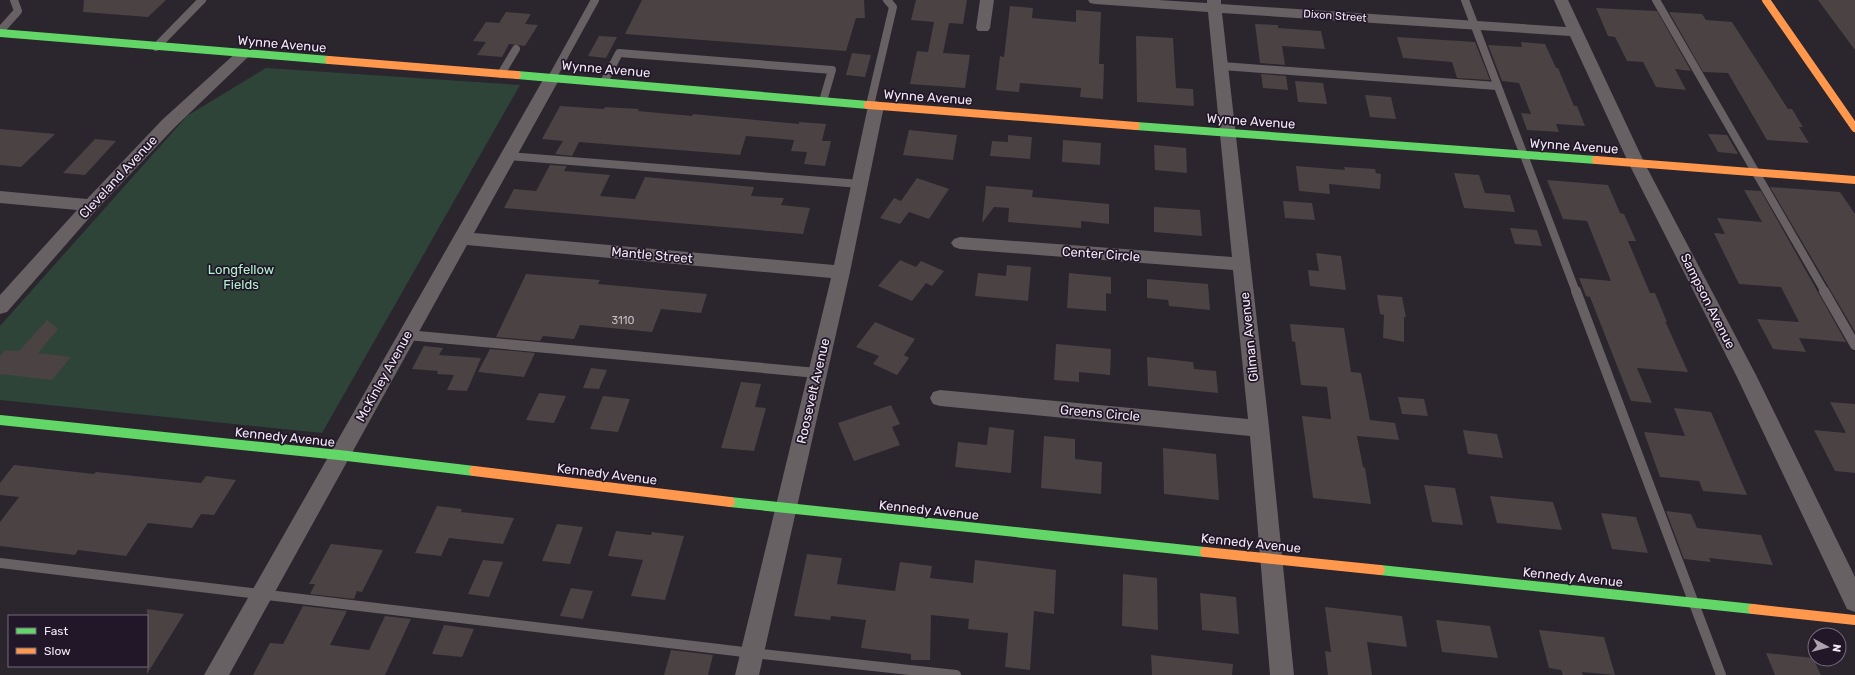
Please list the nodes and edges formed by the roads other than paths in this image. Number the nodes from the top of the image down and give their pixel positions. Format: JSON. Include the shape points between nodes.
{"nodes":[{"id":1,"x":14,"y":0,"type":"edge"},
{"id":2,"x":202,"y":0,"type":"edge"},
{"id":3,"x":595,"y":0,"type":"edge"},
{"id":4,"x":887,"y":0,"type":"edge"},
{"id":5,"x":987,"y":0,"type":"edge"},
{"id":6,"x":1095,"y":0,"type":"edge"},
{"id":7,"x":1465,"y":0,"type":"edge"},
{"id":8,"x":1561,"y":0,"type":"edge"},
{"id":9,"x":1656,"y":0,"type":"edge"},
{"id":10,"x":1766,"y":0,"type":"edge"},
{"id":11,"x":1215,"y":4,"type":"edge"},
{"id":12,"x":1474,"y":25,"type":"junction"},
{"id":13,"x":983,"y":28,"type":"dead end"},
{"id":14,"x":0,"y":32,"type":"edge"},
{"id":15,"x":1576,"y":32,"type":"junction"},
{"id":16,"x":156,"y":47,"type":"junction"},
{"id":17,"x":516,"y":49,"type":"dead end"},
{"id":18,"x":243,"y":54,"type":"junction"},
{"id":19,"x":1222,"y":66,"type":"junction"},
{"id":20,"x":501,"y":74,"type":"junction"},
{"id":21,"x":552,"y":78,"type":"junction"},
{"id":22,"x":604,"y":82,"type":"junction"},
{"id":23,"x":1497,"y":86,"type":"junction"},
{"id":24,"x":823,"y":101,"type":"junction"},
{"id":25,"x":873,"y":105,"type":"junction"},
{"id":26,"x":1855,"y":128,"type":"edge"},
{"id":27,"x":1226,"y":132,"type":"junction"},
{"id":28,"x":1524,"y":155,"type":"junction"},
{"id":29,"x":508,"y":156,"type":"junction"},
{"id":30,"x":1637,"y":164,"type":"junction"},
{"id":31,"x":1756,"y":173,"type":"junction"},
{"id":32,"x":1855,"y":180,"type":"edge"},
{"id":33,"x":860,"y":184,"type":"junction"},
{"id":34,"x":0,"y":197,"type":"edge"},
{"id":35,"x":91,"y":205,"type":"junction"},
{"id":36,"x":462,"y":238,"type":"junction"},
{"id":37,"x":960,"y":243,"type":"dead end"},
{"id":38,"x":1241,"y":264,"type":"junction"},
{"id":39,"x":841,"y":272,"type":"junction"},
{"id":40,"x":3,"y":301,"type":"edge"},
{"id":41,"x":407,"y":335,"type":"junction"},
{"id":42,"x":1855,"y":345,"type":"edge"},
{"id":43,"x":817,"y":373,"type":"junction"},
{"id":44,"x":940,"y":398,"type":"dead end"},
{"id":45,"x":0,"y":420,"type":"edge"},
{"id":46,"x":1259,"y":428,"type":"junction"},
{"id":47,"x":339,"y":456,"type":"junction"},
{"id":48,"x":785,"y":508,"type":"junction"},
{"id":49,"x":1270,"y":558,"type":"junction"},
{"id":50,"x":0,"y":563,"type":"edge"},
{"id":51,"x":261,"y":594,"type":"junction"},
{"id":52,"x":1855,"y":601,"type":"edge"},
{"id":53,"x":1694,"y":602,"type":"junction"},
{"id":54,"x":1855,"y":620,"type":"edge"},
{"id":55,"x":752,"y":653,"type":"junction"},
{"id":56,"x":216,"y":675,"type":"edge"},
{"id":57,"x":747,"y":675,"type":"edge"},
{"id":58,"x":956,"y":675,"type":"edge"},
{"id":59,"x":1282,"y":675,"type":"edge"},
{"id":60,"x":1721,"y":675,"type":"edge"}],
"edges":[{"from":1,"to":14,"type":"lane","via":[[18,11]]},
{"from":2,"to":16,"type":"lane"},
{"from":3,"to":21,"type":"lane"},
{"from":4,"to":25,"type":"lane","via":[[893,7]]},
{"from":5,"to":13,"type":"street"},
{"from":6,"to":11,"type":"street","name":"Dixon Street"},
{"from":7,"to":12,"type":"lane"},
{"from":8,"to":15,"type":"street","name":"Sampson Avenue"},
{"from":9,"to":31,"type":"lane"},
{"from":10,"to":26,"type":"street"},
{"from":11,"to":12,"type":"street","name":"Dixon Street"},
{"from":11,"to":19,"type":"street","name":"Gilman Avenue"},
{"from":12,"to":15,"type":"street","name":"Dixon Street"},
{"from":12,"to":23,"type":"lane"},
{"from":14,"to":16,"type":"street","name":"Wynne Avenue"},
{"from":15,"to":30,"type":"street","name":"Sampson Avenue"},
{"from":16,"to":18,"type":"street","name":"Wynne Avenue"},
{"from":17,"to":20,"type":"lane"},
{"from":18,"to":20,"type":"street","name":"Wynne Avenue"},
{"from":18,"to":35,"type":"street","name":"Cleveland Avenue","via":[[168,124]]},
{"from":19,"to":23,"type":"lane"},
{"from":19,"to":27,"type":"street","name":"Gilman Avenue"},
{"from":20,"to":21,"type":"street","name":"Wynne Avenue"},
{"from":21,"to":22,"type":"street","name":"Wynne Avenue"},
{"from":21,"to":29,"type":"street","name":"McKinley Avenue"},
{"from":22,"to":24,"type":"street","name":"Wynne Avenue"},
{"from":22,"to":24,"type":"lane","via":[[619,53],[832,70]]},
{"from":23,"to":28,"type":"lane"},
{"from":24,"to":25,"type":"street","name":"Wynne Avenue"},
{"from":25,"to":27,"type":"street","name":"Wynne Avenue"},
{"from":25,"to":33,"type":"street","name":"Roosevelt Avenue"},
{"from":27,"to":28,"type":"street","name":"Wynne Avenue"},
{"from":27,"to":38,"type":"street","name":"Gilman Avenue"},
{"from":28,"to":30,"type":"street","name":"Wynne Avenue"},
{"from":28,"to":53,"type":"lane"},
{"from":29,"to":33,"type":"lane"},
{"from":29,"to":36,"type":"street","name":"McKinley Avenue"},
{"from":30,"to":31,"type":"street","name":"Wynne Avenue"},
{"from":30,"to":52,"type":"street","name":"Sampson Avenue","via":[[1746,375]]},
{"from":31,"to":32,"type":"street","name":"Wynne Avenue"},
{"from":31,"to":42,"type":"lane"},
{"from":33,"to":39,"type":"street","name":"Roosevelt Avenue"},
{"from":34,"to":35,"type":"street"},
{"from":35,"to":40,"type":"street","name":"Cleveland Avenue"},
{"from":36,"to":39,"type":"street","name":"Mantle Street"},
{"from":36,"to":41,"type":"street","name":"McKinley Avenue"},
{"from":37,"to":38,"type":"street","name":"Center Circle"},
{"from":38,"to":46,"type":"street","name":"Gilman Avenue"},
{"from":39,"to":43,"type":"street","name":"Roosevelt Avenue"},
{"from":41,"to":43,"type":"lane"},
{"from":41,"to":47,"type":"street","name":"McKinley Avenue"},
{"from":43,"to":48,"type":"street","name":"Roosevelt Avenue"},
{"from":44,"to":46,"type":"street","name":"Greens Circle"},
{"from":45,"to":47,"type":"street","name":"Kennedy Avenue"},
{"from":46,"to":49,"type":"street","name":"Gilman Avenue"},
{"from":47,"to":48,"type":"street","name":"Kennedy Avenue"},
{"from":47,"to":51,"type":"street","name":"McKinley Avenue"},
{"from":48,"to":49,"type":"street","name":"Kennedy Avenue"},
{"from":48,"to":55,"type":"street","name":"Roosevelt Avenue"},
{"from":49,"to":53,"type":"street","name":"Kennedy Avenue"},
{"from":49,"to":59,"type":"street","name":"Gilman Avenue"},
{"from":50,"to":51,"type":"lane"},
{"from":51,"to":55,"type":"lane"},
{"from":51,"to":56,"type":"street","name":"McKinley Avenue"},
{"from":53,"to":54,"type":"street","name":"Kennedy Avenue"},
{"from":53,"to":60,"type":"lane"},
{"from":55,"to":57,"type":"street","name":"Roosevelt Avenue"},
{"from":55,"to":58,"type":"lane"}]}
